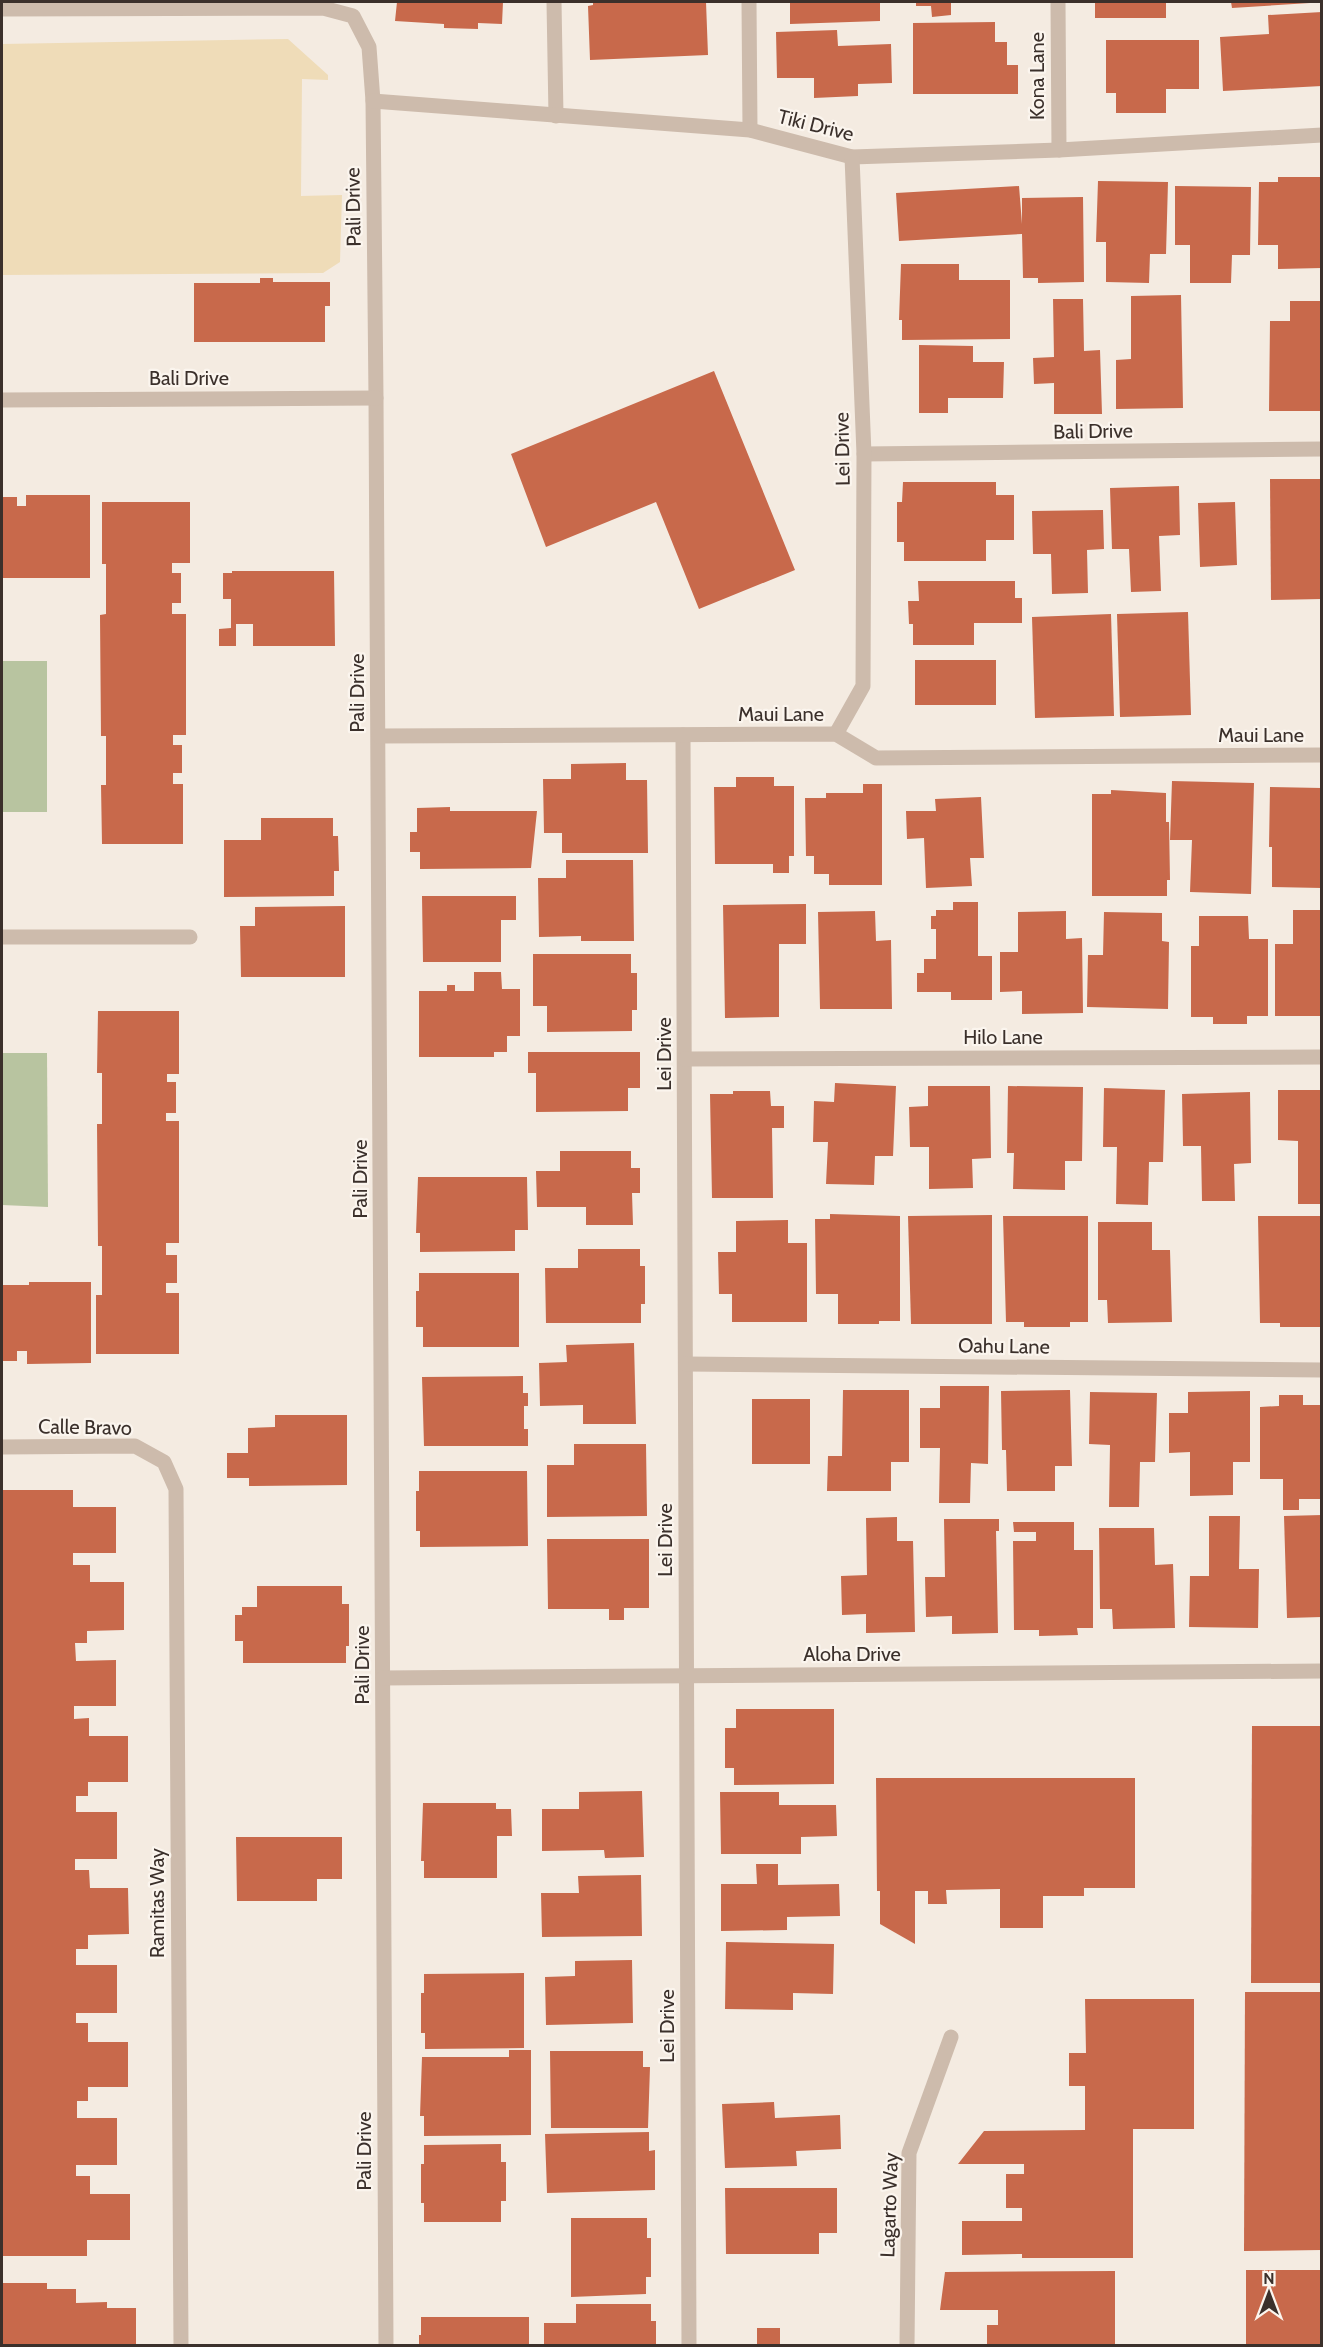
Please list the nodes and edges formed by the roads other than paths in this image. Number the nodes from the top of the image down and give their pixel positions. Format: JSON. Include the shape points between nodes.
{"nodes":[{"id":1,"x":554,"y":2,"type":"edge"},
{"id":2,"x":749,"y":2,"type":"edge"},
{"id":3,"x":1058,"y":2,"type":"edge"},
{"id":4,"x":2,"y":9,"type":"edge"},
{"id":5,"x":373,"y":101,"type":"junction"},
{"id":6,"x":556,"y":116,"type":"junction"},
{"id":7,"x":750,"y":130,"type":"junction"},
{"id":8,"x":1322,"y":135,"type":"edge"},
{"id":9,"x":1059,"y":150,"type":"junction"},
{"id":10,"x":852,"y":157,"type":"junction"},
{"id":11,"x":376,"y":398,"type":"junction"},
{"id":12,"x":2,"y":400,"type":"edge"},
{"id":13,"x":1322,"y":449,"type":"edge"},
{"id":14,"x":864,"y":454,"type":"junction"},
{"id":15,"x":836,"y":734,"type":"junction"},
{"id":16,"x":684,"y":735,"type":"junction"},
{"id":17,"x":379,"y":736,"type":"junction"},
{"id":18,"x":1322,"y":755,"type":"edge"},
{"id":19,"x":2,"y":937,"type":"edge"},
{"id":20,"x":190,"y":937,"type":"dead end"},
{"id":21,"x":1322,"y":1057,"type":"edge"},
{"id":22,"x":685,"y":1059,"type":"junction"},
{"id":23,"x":686,"y":1364,"type":"junction"},
{"id":24,"x":1322,"y":1370,"type":"edge"},
{"id":25,"x":2,"y":1447,"type":"edge"},
{"id":26,"x":164,"y":1462,"type":"joint"},
{"id":27,"x":1322,"y":1671,"type":"edge"},
{"id":28,"x":687,"y":1676,"type":"junction"},
{"id":29,"x":383,"y":1678,"type":"junction"},
{"id":30,"x":951,"y":2037,"type":"dead end"},
{"id":31,"x":181,"y":2346,"type":"edge"},
{"id":32,"x":386,"y":2346,"type":"edge"},
{"id":33,"x":689,"y":2346,"type":"edge"},
{"id":34,"x":907,"y":2346,"type":"edge"}],
"edges":[{"from":1,"to":6,"type":"street"},
{"from":2,"to":7,"type":"street"},
{"from":3,"to":9,"type":"street","name":"Kona Lane"},
{"from":4,"to":5,"type":"street","name":"Pali Drive","via":[[323,8],[353,16],[369,47]]},
{"from":5,"to":6,"type":"street","name":"Tiki Drive"},
{"from":5,"to":11,"type":"street","name":"Pali Drive"},
{"from":6,"to":7,"type":"street","name":"Tiki Drive"},
{"from":7,"to":10,"type":"street","name":"Tiki Drive"},
{"from":8,"to":9,"type":"street","name":"Tiki Drive"},
{"from":9,"to":10,"type":"street","name":"Tiki Drive"},
{"from":10,"to":14,"type":"street","name":"Lei Drive"},
{"from":11,"to":12,"type":"street","name":"Bali Drive"},
{"from":11,"to":17,"type":"street","name":"Pali Drive"},
{"from":13,"to":14,"type":"street","name":"Bali Drive"},
{"from":14,"to":15,"type":"street","name":"Lei Drive","via":[[863,686]]},
{"from":15,"to":16,"type":"street","name":"Maui Lane"},
{"from":15,"to":18,"type":"street","name":"Maui Lane","via":[[876,758]]},
{"from":16,"to":17,"type":"street","name":"Maui Lane"},
{"from":16,"to":22,"type":"street","name":"Lei Drive"},
{"from":17,"to":29,"type":"street","name":"Pali Drive"},
{"from":19,"to":20,"type":"street"},
{"from":21,"to":22,"type":"street","name":"Hilo Lane"},
{"from":22,"to":23,"type":"street","name":"Lei Drive"},
{"from":23,"to":24,"type":"street","name":"Oahu Lane"},
{"from":23,"to":28,"type":"street","name":"Lei Drive"},
{"from":25,"to":26,"type":"street","name":"Calle Bravo","via":[[135,1446]]},
{"from":26,"to":31,"type":"street","name":"Ramitas Way","via":[[176,1489]]},
{"from":27,"to":28,"type":"street","name":"Aloha Drive"},
{"from":28,"to":29,"type":"street","name":"Aloha Drive"},
{"from":28,"to":33,"type":"street","name":"Lei Drive"},
{"from":29,"to":32,"type":"street","name":"Pali Drive"},
{"from":30,"to":34,"type":"street","name":"Lagarto Way","via":[[909,2153]]}]}
